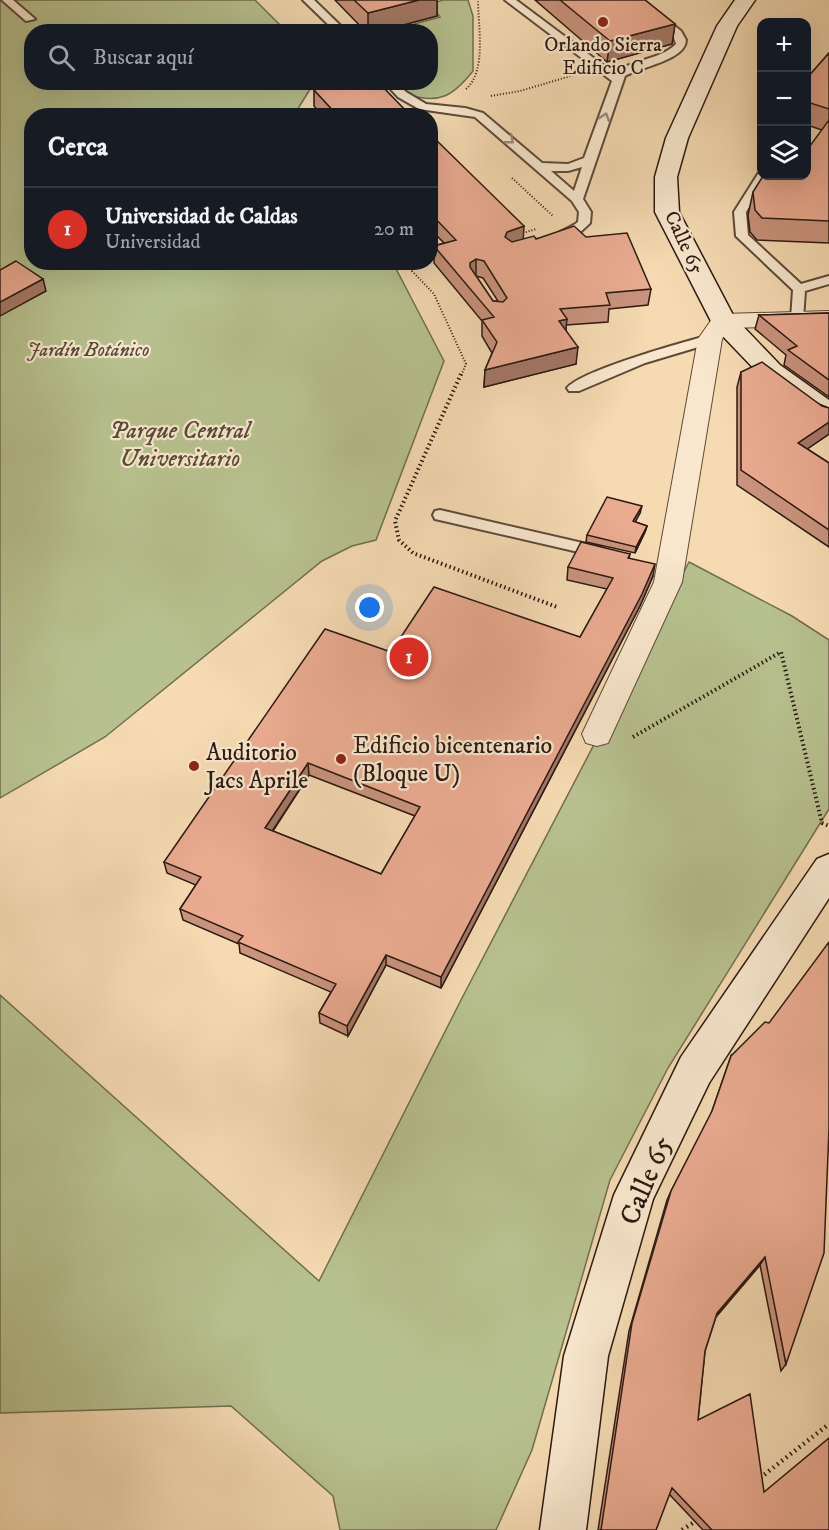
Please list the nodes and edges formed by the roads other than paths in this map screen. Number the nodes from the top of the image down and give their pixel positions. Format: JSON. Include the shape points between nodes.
{"nodes":[{"id":1,"x":7,"y":0,"type":"edge"},
{"id":2,"x":308,"y":0,"type":"edge"},
{"id":3,"x":510,"y":0,"type":"edge"},
{"id":4,"x":636,"y":0,"type":"edge"},
{"id":5,"x":745,"y":0,"type":"edge"},
{"id":6,"x":30,"y":19,"type":"dead end"},
{"id":7,"x":334,"y":24,"type":"edge"},
{"id":8,"x":617,"y":80,"type":"junction"},
{"id":9,"x":396,"y":90,"type":"edge"},
{"id":10,"x":428,"y":108,"type":"edge"},
{"id":11,"x":438,"y":110,"type":"edge"},
{"id":12,"x":594,"y":155,"type":"junction"},
{"id":13,"x":540,"y":166,"type":"junction"},
{"id":14,"x":760,"y":180,"type":"edge"},
{"id":15,"x":577,"y":199,"type":"junction"},
{"id":16,"x":542,"y":243,"type":"edge"},
{"id":17,"x":829,"y":280,"type":"edge"},
{"id":18,"x":799,"y":289,"type":"junction"},
{"id":19,"x":829,"y":318,"type":"edge"},
{"id":20,"x":796,"y":319,"type":"junction"},
{"id":21,"x":717,"y":330,"type":"junction"},
{"id":22,"x":574,"y":388,"type":"dead end"},
{"id":23,"x":829,"y":413,"type":"edge"},
{"id":24,"x":440,"y":515,"type":"dead end"},
{"id":25,"x":614,"y":555,"type":"edge"},
{"id":26,"x":597,"y":734,"type":"road end"},
{"id":27,"x":829,"y":870,"type":"edge"},
{"id":28,"x":563,"y":1530,"type":"edge"}],
"edges":[{"from":1,"to":6,"type":"lane"},
{"from":2,"to":7,"type":"lane"},
{"from":3,"to":8,"type":"lane"},
{"from":4,"to":8,"type":"lane","via":[[677,33],[681,45],[670,54],[627,69]]},
{"from":5,"to":21,"type":"main road","name":"Calle 65","via":[[728,26],[677,138],[666,177],[667,212]]},
{"from":12,"to":8,"type":"lane","one_way":true},
{"from":9,"to":10,"type":"lane","one_way":true,"via":[[417,105]]},
{"from":11,"to":13,"type":"lane","one_way":true,"via":[[479,115]]},
{"from":12,"to":13,"type":"lane","via":[[572,167]]},
{"from":12,"to":15,"type":"lane"},
{"from":13,"to":15,"type":"lane"},
{"from":14,"to":18,"type":"lane","via":[[740,212],[742,236]]},
{"from":15,"to":16,"type":"lane","via":[[585,212],[584,223],[572,233]]},
{"from":17,"to":18,"type":"lane"},
{"from":18,"to":20,"type":"lane"},
{"from":19,"to":20,"type":"street"},
{"from":20,"to":21,"type":"street"},
{"from":21,"to":22,"type":"lane"},
{"from":21,"to":23,"type":"main road","name":"Calle 65"},
{"from":21,"to":26,"type":"street","via":[[660,603]]},
{"from":24,"to":25,"type":"lane"},
{"from":27,"to":28,"type":"main road","name":"Calle 65","via":[[695,1070],[634,1195],[586,1356]]}]}
